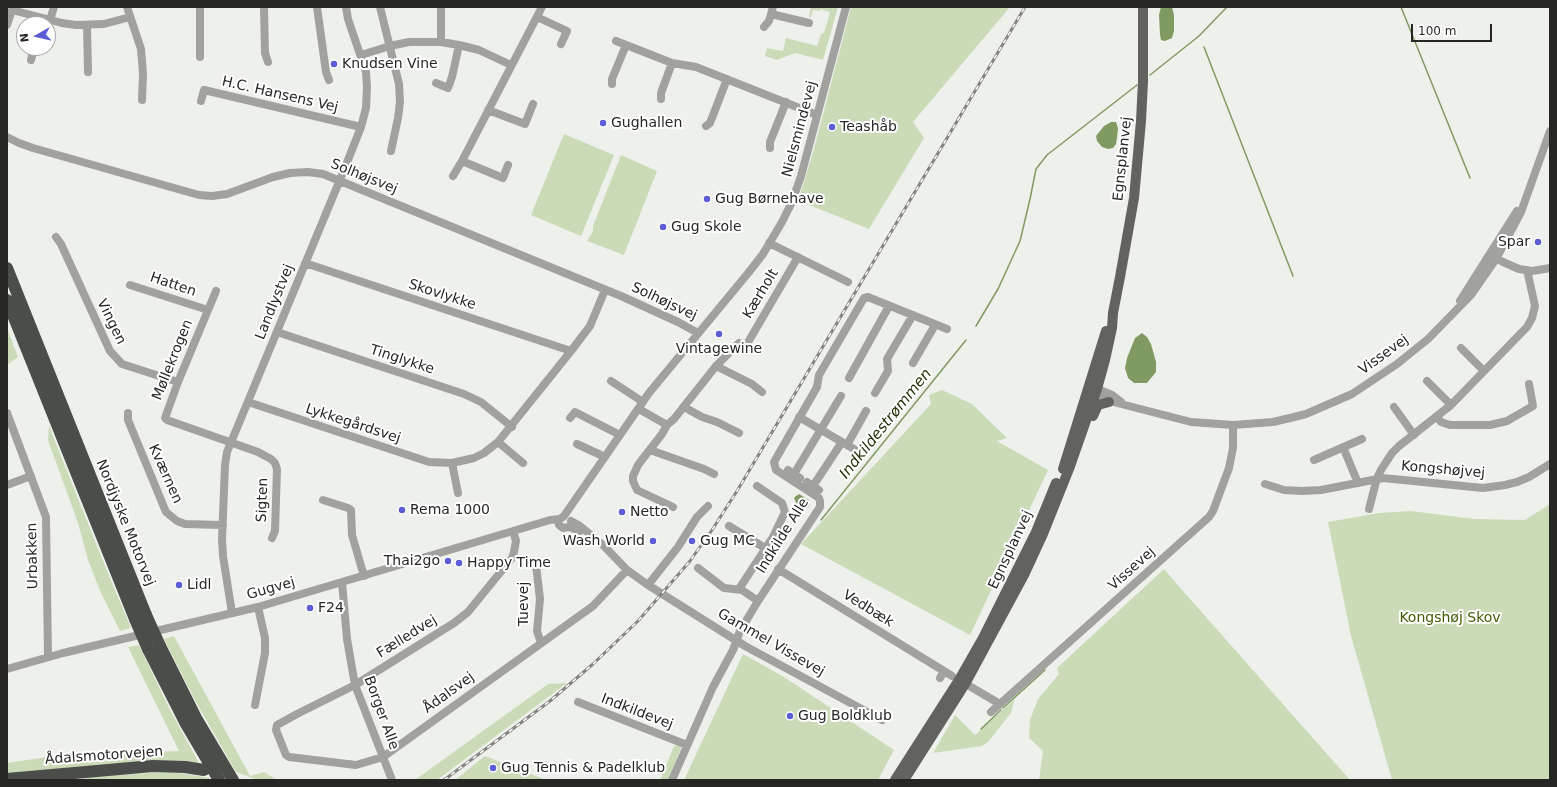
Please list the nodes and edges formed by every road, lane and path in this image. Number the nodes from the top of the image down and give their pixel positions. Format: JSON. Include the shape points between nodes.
{"nodes":[{"id":1,"x":127,"y":7,"type":"edge"},
{"id":2,"x":200,"y":7,"type":"edge"},
{"id":3,"x":264,"y":7,"type":"edge"},
{"id":4,"x":317,"y":7,"type":"edge"},
{"id":5,"x":346,"y":7,"type":"edge"},
{"id":6,"x":380,"y":7,"type":"edge"},
{"id":7,"x":441,"y":7,"type":"edge"},
{"id":8,"x":542,"y":7,"type":"edge"},
{"id":9,"x":846,"y":7,"type":"edge"},
{"id":10,"x":1143,"y":7,"type":"edge"},
{"id":11,"x":12,"y":9,"type":"edge"},
{"id":12,"x":772,"y":10,"type":"edge"},
{"id":13,"x":28,"y":16,"type":"edge"},
{"id":14,"x":130,"y":17,"type":"junction"},
{"id":15,"x":537,"y":17,"type":"junction"},
{"id":16,"x":56,"y":21,"type":"edge"},
{"id":17,"x":809,"y":23,"type":"dead end"},
{"id":18,"x":7,"y":25,"type":"edge"},
{"id":19,"x":87,"y":25,"type":"junction"},
{"id":20,"x":764,"y":27,"type":"dead end"},
{"id":21,"x":616,"y":41,"type":"dead end"},
{"id":22,"x":441,"y":42,"type":"junction"},
{"id":23,"x":561,"y":44,"type":"dead end"},
{"id":24,"x":459,"y":45,"type":"junction"},
{"id":25,"x":626,"y":45,"type":"junction"},
{"id":26,"x":390,"y":46,"type":"junction"},
{"id":27,"x":361,"y":55,"type":"junction"},
{"id":28,"x":31,"y":56,"type":"edge"},
{"id":29,"x":200,"y":57,"type":"dead end"},
{"id":30,"x":30,"y":60,"type":"dead end"},
{"id":31,"x":268,"y":62,"type":"dead end"},
{"id":32,"x":672,"y":63,"type":"junction"},
{"id":33,"x":511,"y":65,"type":"junction"},
{"id":34,"x":88,"y":72,"type":"dead end"},
{"id":35,"x":727,"y":79,"type":"junction"},
{"id":36,"x":329,"y":80,"type":"dead end"},
{"id":37,"x":436,"y":83,"type":"dead end"},
{"id":38,"x":612,"y":84,"type":"dead end"},
{"id":39,"x":662,"y":99,"type":"dead end"},
{"id":40,"x":142,"y":100,"type":"dead end"},
{"id":41,"x":201,"y":101,"type":"dead end"},
{"id":42,"x":786,"y":102,"type":"junction"},
{"id":43,"x":533,"y":104,"type":"dead end"},
{"id":44,"x":488,"y":110,"type":"junction"},
{"id":45,"x":818,"y":115,"type":"junction"},
{"id":46,"x":706,"y":126,"type":"dead end"},
{"id":47,"x":361,"y":127,"type":"junction"},
{"id":48,"x":1550,"y":131,"type":"edge"},
{"id":49,"x":7,"y":137,"type":"edge"},
{"id":50,"x":770,"y":148,"type":"dead end"},
{"id":51,"x":391,"y":151,"type":"dead end"},
{"id":52,"x":462,"y":161,"type":"junction"},
{"id":53,"x":508,"y":166,"type":"dead end"},
{"id":54,"x":453,"y":176,"type":"dead end"},
{"id":55,"x":339,"y":180,"type":"junction"},
{"id":56,"x":56,"y":237,"type":"dead end"},
{"id":57,"x":769,"y":243,"type":"junction"},
{"id":58,"x":798,"y":257,"type":"junction"},
{"id":59,"x":1493,"y":257,"type":"junction"},
{"id":60,"x":305,"y":263,"type":"junction"},
{"id":61,"x":7,"y":268,"type":"edge"},
{"id":62,"x":1550,"y":268,"type":"edge"},
{"id":63,"x":1528,"y":270,"type":"junction"},
{"id":64,"x":848,"y":282,"type":"dead end"},
{"id":65,"x":130,"y":284,"type":"dead end"},
{"id":66,"x":605,"y":290,"type":"junction"},
{"id":67,"x":216,"y":291,"type":"dead end"},
{"id":68,"x":7,"y":300,"type":"edge"},
{"id":69,"x":889,"y":306,"type":"junction"},
{"id":70,"x":208,"y":310,"type":"junction"},
{"id":71,"x":1113,"y":313,"type":"junction"},
{"id":72,"x":913,"y":316,"type":"junction"},
{"id":73,"x":935,"y":325,"type":"junction"},
{"id":74,"x":946,"y":329,"type":"dead end"},
{"id":75,"x":276,"y":332,"type":"junction"},
{"id":76,"x":698,"y":333,"type":"junction"},
{"id":77,"x":1462,"y":348,"type":"dead end"},
{"id":78,"x":571,"y":351,"type":"junction"},
{"id":79,"x":913,"y":363,"type":"dead end"},
{"id":80,"x":716,"y":366,"type":"junction"},
{"id":81,"x":1484,"y":371,"type":"junction"},
{"id":82,"x":849,"y":378,"type":"dead end"},
{"id":83,"x":611,"y":381,"type":"dead end"},
{"id":84,"x":1427,"y":381,"type":"dead end"},
{"id":85,"x":178,"y":382,"type":"junction"},
{"id":86,"x":1529,"y":384,"type":"dead end"},
{"id":87,"x":1091,"y":391,"type":"junction"},
{"id":88,"x":762,"y":392,"type":"dead end"},
{"id":89,"x":875,"y":393,"type":"dead end"},
{"id":90,"x":841,"y":396,"type":"dead end"},
{"id":91,"x":248,"y":402,"type":"junction"},
{"id":92,"x":1109,"y":402,"type":"junction"},
{"id":93,"x":1126,"y":404,"type":"junction"},
{"id":94,"x":641,"y":405,"type":"junction"},
{"id":95,"x":1451,"y":405,"type":"junction"},
{"id":96,"x":1533,"y":406,"type":"junction"},
{"id":97,"x":684,"y":407,"type":"junction"},
{"id":98,"x":1394,"y":407,"type":"dead end"},
{"id":99,"x":866,"y":411,"type":"dead end"},
{"id":100,"x":7,"y":412,"type":"edge"},
{"id":101,"x":128,"y":413,"type":"dead end"},
{"id":102,"x":575,"y":413,"type":"dead end"},
{"id":103,"x":1533,"y":416,"type":"dead end"},
{"id":104,"x":799,"y":417,"type":"junction"},
{"id":105,"x":1437,"y":417,"type":"junction"},
{"id":106,"x":667,"y":425,"type":"junction"},
{"id":107,"x":1233,"y":425,"type":"junction"},
{"id":108,"x":512,"y":427,"type":"junction"},
{"id":109,"x":821,"y":430,"type":"junction"},
{"id":110,"x":739,"y":433,"type":"dead end"},
{"id":111,"x":620,"y":435,"type":"junction"},
{"id":112,"x":1414,"y":435,"type":"junction"},
{"id":113,"x":1362,"y":439,"type":"dead end"},
{"id":114,"x":231,"y":441,"type":"junction"},
{"id":115,"x":498,"y":442,"type":"junction"},
{"id":116,"x":577,"y":444,"type":"dead end"},
{"id":117,"x":848,"y":445,"type":"junction"},
{"id":118,"x":1078,"y":446,"type":"junction"},
{"id":119,"x":1343,"y":447,"type":"junction"},
{"id":120,"x":650,"y":450,"type":"junction"},
{"id":121,"x":605,"y":457,"type":"junction"},
{"id":122,"x":1314,"y":460,"type":"dead end"},
{"id":123,"x":452,"y":463,"type":"junction"},
{"id":124,"x":523,"y":463,"type":"dead end"},
{"id":125,"x":1550,"y":464,"type":"edge"},
{"id":126,"x":714,"y":474,"type":"dead end"},
{"id":127,"x":31,"y":476,"type":"junction"},
{"id":128,"x":1377,"y":478,"type":"junction"},
{"id":129,"x":1358,"y":483,"type":"junction"},
{"id":130,"x":1265,"y":484,"type":"dead end"},
{"id":131,"x":7,"y":485,"type":"edge"},
{"id":132,"x":757,"y":486,"type":"dead end"},
{"id":133,"x":458,"y":493,"type":"dead end"},
{"id":134,"x":322,"y":500,"type":"dead end"},
{"id":135,"x":708,"y":506,"type":"dead end"},
{"id":136,"x":673,"y":507,"type":"dead end"},
{"id":137,"x":1370,"y":509,"type":"dead end"},
{"id":138,"x":565,"y":521,"type":"junction"},
{"id":139,"x":223,"y":525,"type":"junction"},
{"id":140,"x":730,"y":526,"type":"dead end"},
{"id":141,"x":513,"y":531,"type":"junction"},
{"id":142,"x":272,"y":538,"type":"dead end"},
{"id":143,"x":765,"y":548,"type":"junction"},
{"id":144,"x":536,"y":565,"type":"dead end"},
{"id":145,"x":698,"y":568,"type":"dead end"},
{"id":146,"x":778,"y":569,"type":"junction"},
{"id":147,"x":628,"y":570,"type":"junction"},
{"id":148,"x":364,"y":576,"type":"junction"},
{"id":149,"x":342,"y":582,"type":"junction"},
{"id":150,"x":648,"y":585,"type":"junction"},
{"id":151,"x":739,"y":589,"type":"junction"},
{"id":152,"x":758,"y":600,"type":"junction"},
{"id":153,"x":258,"y":607,"type":"junction"},
{"id":154,"x":232,"y":613,"type":"junction"},
{"id":155,"x":140,"y":617,"type":"junction"},
{"id":156,"x":736,"y":640,"type":"junction"},
{"id":157,"x":541,"y":643,"type":"junction"},
{"id":158,"x":154,"y":647,"type":"junction"},
{"id":159,"x":48,"y":657,"type":"junction"},
{"id":160,"x":7,"y":669,"type":"edge"},
{"id":161,"x":952,"y":676,"type":"dead end"},
{"id":162,"x":355,"y":685,"type":"junction"},
{"id":163,"x":971,"y":687,"type":"dead end"},
{"id":164,"x":578,"y":702,"type":"dead end"},
{"id":165,"x":1000,"y":704,"type":"junction"},
{"id":166,"x":255,"y":705,"type":"dead end"},
{"id":167,"x":991,"y":712,"type":"dead end"},
{"id":168,"x":882,"y":720,"type":"dead end"},
{"id":169,"x":276,"y":730,"type":"joint"},
{"id":170,"x":687,"y":745,"type":"junction"},
{"id":171,"x":383,"y":757,"type":"junction"},
{"id":172,"x":204,"y":770,"type":"dead end"},
{"id":173,"x":7,"y":779,"type":"edge"},
{"id":174,"x":220,"y":780,"type":"edge"},
{"id":175,"x":233,"y":780,"type":"edge"},
{"id":176,"x":392,"y":780,"type":"edge"},
{"id":177,"x":672,"y":780,"type":"edge"},
{"id":178,"x":895,"y":780,"type":"edge"},
{"id":179,"x":904,"y":780,"type":"edge"}],
"edges":[{"from":1,"to":14,"type":"street"},
{"from":2,"to":29,"type":"street"},
{"from":3,"to":31,"type":"street","via":[[265,53]]},
{"from":4,"to":36,"type":"street"},
{"from":5,"to":27,"type":"street","name":"Landlystvej"},
{"from":6,"to":26,"type":"street"},
{"from":7,"to":22,"type":"street"},
{"from":8,"to":15,"type":"street"},
{"from":9,"to":45,"type":"street","name":"Nielsmindevej"},
{"from":10,"to":71,"type":"main road","name":"Egnsplanvej","via":[[1143,81],[1138,160],[1128,238]]},
{"from":11,"to":13,"type":"street"},
{"from":11,"to":18,"type":"street"},
{"from":12,"to":17,"type":"street"},
{"from":12,"to":20,"type":"street"},
{"from":14,"to":19,"type":"street","via":[[104,24]]},
{"from":14,"to":40,"type":"street","via":[[141,49]]},
{"from":15,"to":23,"type":"street","via":[[567,31]]},
{"from":15,"to":33,"type":"street"},
{"from":16,"to":19,"type":"street"},
{"from":19,"to":34,"type":"street"},
{"from":21,"to":25,"type":"street"},
{"from":22,"to":24,"type":"street"},
{"from":22,"to":26,"type":"street","via":[[409,42]]},
{"from":24,"to":33,"type":"street","via":[[479,50]]},
{"from":24,"to":37,"type":"street","via":[[448,88]]},
{"from":25,"to":32,"type":"street"},
{"from":25,"to":38,"type":"street"},
{"from":26,"to":27,"type":"street"},
{"from":26,"to":51,"type":"street","via":[[399,84],[400,102]]},
{"from":27,"to":47,"type":"street","name":"Landlystvej","via":[[367,87],[366,108]]},
{"from":28,"to":30,"type":"street"},
{"from":32,"to":35,"type":"street","via":[[696,67]]},
{"from":32,"to":39,"type":"street","via":[[661,93]]},
{"from":33,"to":44,"type":"street"},
{"from":35,"to":42,"type":"street"},
{"from":35,"to":46,"type":"street","via":[[710,122]]},
{"from":41,"to":47,"type":"street","name":"H.C. Hansens Vej","via":[[204,90]]},
{"from":42,"to":45,"type":"street"},
{"from":42,"to":50,"type":"street"},
{"from":43,"to":44,"type":"street","via":[[525,124]]},
{"from":44,"to":52,"type":"street"},
{"from":45,"to":57,"type":"street","name":"Nielsmindevej","via":[[795,194]]},
{"from":47,"to":55,"type":"street","name":"Landlystvej"},
{"from":48,"to":59,"type":"street","name":"Vissevej","via":[[1521,212]]},
{"from":49,"to":55,"type":"street","name":"Solhøjsvej","via":[[33,148],[199,195],[227,194],[290,173],[316,173]]},
{"from":52,"to":53,"type":"street","via":[[503,178]]},
{"from":52,"to":54,"type":"street"},
{"from":55,"to":60,"type":"street","name":"Landlystvej"},
{"from":55,"to":66,"type":"street","name":"Solhøjsvej"},
{"from":56,"to":85,"type":"street","name":"Vingen","via":[[110,351],[122,364]]},
{"from":57,"to":58,"type":"street"},
{"from":57,"to":76,"type":"street","name":"Nielsmindevej","via":[[749,272]]},
{"from":58,"to":64,"type":"street"},
{"from":58,"to":80,"type":"street","name":"Kærholt","via":[[743,344]]},
{"from":59,"to":63,"type":"street","via":[[1514,267]]},
{"from":59,"to":107,"type":"street","name":"Vissevej","via":[[1451,315],[1428,339],[1398,364],[1352,394],[1306,414],[1272,422]]},
{"from":60,"to":75,"type":"street","name":"Landlystvej"},
{"from":60,"to":78,"type":"street","name":"Skovlykke"},
{"from":61,"to":155,"type":"highway","name":"Nordjyske Motorvej"},
{"from":62,"to":63,"type":"street"},
{"from":63,"to":81,"type":"street","name":"Kongshøjvej","via":[[1535,306],[1532,318],[1527,327]]},
{"from":65,"to":70,"type":"street","name":"Hatten"},
{"from":66,"to":76,"type":"street","name":"Solhøjsvej"},
{"from":66,"to":78,"type":"street","name":"Lykkegårdsvej","via":[[590,326]]},
{"from":67,"to":70,"type":"street","name":"Møllekrogen"},
{"from":68,"to":155,"type":"highway","name":"Nordjyske Motorvej"},
{"from":69,"to":72,"type":"street","name":"Indkilde Alle"},
{"from":69,"to":82,"type":"street"},
{"from":69,"to":104,"type":"street","name":"Indkilde Alle","via":[[868,297],[864,298],[819,375],[816,387]]},
{"from":70,"to":85,"type":"street","name":"Møllekrogen"},
{"from":71,"to":87,"type":"main road","name":"Egnsplanvej","via":[[1103,338]]},
{"from":71,"to":87,"type":"main road","name":"Egnsplanvej","via":[[1109,344]]},
{"from":72,"to":73,"type":"street","name":"Indkilde Alle"},
{"from":72,"to":89,"type":"street","via":[[887,359],[888,371]]},
{"from":73,"to":74,"type":"street","name":"Indkilde Alle"},
{"from":73,"to":79,"type":"street"},
{"from":75,"to":91,"type":"street","name":"Landlystvej"},
{"from":75,"to":108,"type":"street","name":"Tinglykke","via":[[464,394],[481,402]]},
{"from":76,"to":94,"type":"street","name":"Nielsmindevej"},
{"from":77,"to":81,"type":"street"},
{"from":78,"to":108,"type":"street","name":"Lykkegårdsvej"},
{"from":80,"to":88,"type":"street","via":[[752,384]]},
{"from":80,"to":97,"type":"street","name":"Kærholt"},
{"from":81,"to":95,"type":"street","name":"Kongshøjvej"},
{"from":83,"to":94,"type":"street"},
{"from":84,"to":95,"type":"street"},
{"from":85,"to":114,"type":"street","name":"Møllekrogen","via":[[165,418]]},
{"from":86,"to":96,"type":"street"},
{"from":87,"to":92,"type":"street","name":"Vissevej"},
{"from":87,"to":93,"type":"street","name":"Vissevej","via":[[1112,395]]},
{"from":87,"to":118,"type":"main road","name":"Egnsplanvej"},
{"from":87,"to":178,"type":"main road","name":"Egnsplanvej","via":[[1036,532],[1000,606],[959,680]]},
{"from":90,"to":109,"type":"street","name":"Indkilde Alle"},
{"from":91,"to":114,"type":"street","name":"Landlystvej"},
{"from":91,"to":123,"type":"street","name":"Lykkegårdsvej","via":[[429,462]]},
{"from":92,"to":93,"type":"street","name":"Vissevej"},
{"from":92,"to":118,"type":"main road","via":[[1098,405]]},
{"from":93,"to":107,"type":"street","name":"Vissevej","via":[[1191,422]]},
{"from":94,"to":106,"type":"street"},
{"from":94,"to":111,"type":"street","name":"Nielsmindevej"},
{"from":95,"to":105,"type":"street","name":"Kongshøjvej"},
{"from":96,"to":103,"type":"street"},
{"from":96,"to":105,"type":"street","via":[[1507,421],[1490,425],[1450,425]]},
{"from":97,"to":106,"type":"street","name":"Kærholt"},
{"from":97,"to":110,"type":"street"},
{"from":98,"to":112,"type":"street"},
{"from":99,"to":117,"type":"street","name":"Indkilde Alle"},
{"from":100,"to":127,"type":"street","name":"Urbakken"},
{"from":101,"to":139,"type":"street","name":"Kværnen","via":[[128,420],[166,512],[185,524]]},
{"from":102,"to":111,"type":"street"},
{"from":104,"to":109,"type":"street"},
{"from":104,"to":146,"type":"street","name":"Indkilde Alle","via":[[774,462],[774,467],[819,498],[820,507]]},
{"from":105,"to":112,"type":"street","name":"Kongshøjvej"},
{"from":106,"to":120,"type":"street","name":"Kærholt"},
{"from":107,"to":165,"type":"street","name":"Vissevej","via":[[1233,448],[1229,468],[1209,517]]},
{"from":108,"to":115,"type":"street","name":"Lykkegårdsvej"},
{"from":109,"to":117,"type":"street"},
{"from":109,"to":117,"type":"street","name":"Indkilde Alle","via":[[803,480]]},
{"from":111,"to":121,"type":"street","name":"Nielsmindevej"},
{"from":112,"to":128,"type":"street","name":"Kongshøjvej","via":[[1392,453]]},
{"from":113,"to":119,"type":"street"},
{"from":114,"to":139,"type":"street","name":"Landlystvej","via":[[225,465]]},
{"from":114,"to":142,"type":"street","name":"Sigten","via":[[258,452],[275,463],[275,531]]},
{"from":115,"to":123,"type":"street","name":"Lykkegårdsvej","via":[[474,458]]},
{"from":115,"to":124,"type":"street"},
{"from":116,"to":121,"type":"street"},
{"from":118,"to":179,"type":"main road","name":"Egnsplanvej","via":[[1043,534],[1006,611],[965,684]]},
{"from":119,"to":122,"type":"street"},
{"from":119,"to":129,"type":"street"},
{"from":120,"to":126,"type":"street"},
{"from":120,"to":136,"type":"street","name":"Kærholt","via":[[638,465],[633,481],[638,490]]},
{"from":121,"to":138,"type":"street","name":"Nielsmindevej","via":[[575,501]]},
{"from":123,"to":133,"type":"street"},
{"from":125,"to":128,"type":"street","name":"Kongshøjvej","via":[[1517,482],[1483,488]]},
{"from":127,"to":131,"type":"street"},
{"from":127,"to":159,"type":"street","name":"Urbakken","via":[[46,517]]},
{"from":128,"to":129,"type":"street","name":"Kongshøjvej"},
{"from":128,"to":137,"type":"street","name":"Kongshøjvej"},
{"from":129,"to":130,"type":"street","name":"Kongshøjvej","via":[[1302,491],[1284,490]]},
{"from":132,"to":143,"type":"street","name":"Indkilde Alle","via":[[782,503],[785,512]]},
{"from":134,"to":148,"type":"street","via":[[351,510],[352,535]]},
{"from":135,"to":150,"type":"street","via":[[697,517],[678,547]]},
{"from":138,"to":141,"type":"street","name":"Gugvej"},
{"from":138,"to":147,"type":"street","name":"Gammel Vissevej","via":[[588,533]]},
{"from":139,"to":154,"type":"street","name":"Landlystvej","via":[[223,556]]},
{"from":140,"to":143,"type":"street","name":"Indkilde Alle"},
{"from":141,"to":148,"type":"street","name":"Gugvej"},
{"from":141,"to":162,"type":"street","name":"Fælledvej","via":[[516,541],[512,558],[468,612],[454,624]]},
{"from":143,"to":151,"type":"street","name":"Indkilde Alle"},
{"from":144,"to":157,"type":"street","name":"Tuevej","via":[[540,599],[537,631]]},
{"from":145,"to":151,"type":"street","via":[[724,588]]},
{"from":146,"to":152,"type":"street","name":"Indkilde Alle"},
{"from":146,"to":161,"type":"street","name":"Vedbæk","via":[[942,675]]},
{"from":147,"to":150,"type":"street","name":"Gammel Vissevej"},
{"from":147,"to":157,"type":"street","name":"Ådalsvej","via":[[593,606]]},
{"from":148,"to":149,"type":"street","name":"Gugvej"},
{"from":149,"to":153,"type":"street","name":"Gugvej"},
{"from":149,"to":162,"type":"street","name":"Borger Alle","via":[[347,639]]},
{"from":150,"to":156,"type":"street","name":"Gammel Vissevej"},
{"from":151,"to":152,"type":"street"},
{"from":152,"to":156,"type":"street","name":"Indkilde Alle"},
{"from":153,"to":154,"type":"street","name":"Gugvej"},
{"from":153,"to":166,"type":"street","via":[[265,638],[265,653]]},
{"from":154,"to":159,"type":"street","name":"Gugvej"},
{"from":155,"to":158,"type":"highway","name":"Nordjyske Motorvej","bridge":true},
{"from":156,"to":168,"type":"street","name":"Gammel Vissevej"},
{"from":156,"to":170,"type":"street","name":"Indkildevej"},
{"from":157,"to":171,"type":"street","name":"Ådalsvej"},
{"from":158,"to":174,"type":"highway","name":"Nordjyske Motorvej","via":[[186,724]]},
{"from":158,"to":175,"type":"highway","name":"Nordjyske Motorvej"},
{"from":159,"to":160,"type":"street","name":"Gugvej"},
{"from":162,"to":169,"type":"street","name":"Fælledvej","via":[[277,725]]},
{"from":162,"to":171,"type":"street","name":"Borger Alle"},
{"from":163,"to":165,"type":"street"},
{"from":164,"to":170,"type":"street","name":"Indkildevej"},
{"from":165,"to":167,"type":"street","name":"Vissevej"},
{"from":169,"to":171,"type":"street","name":"Ådalsvej","via":[[289,757],[356,765]]},
{"from":170,"to":177,"type":"street","name":"Indkildevej"},
{"from":171,"to":176,"type":"street","name":"Borger Alle"},
{"from":172,"to":173,"type":"highway","name":"Ådalsmotorvejen","via":[[153,766]]}]}
